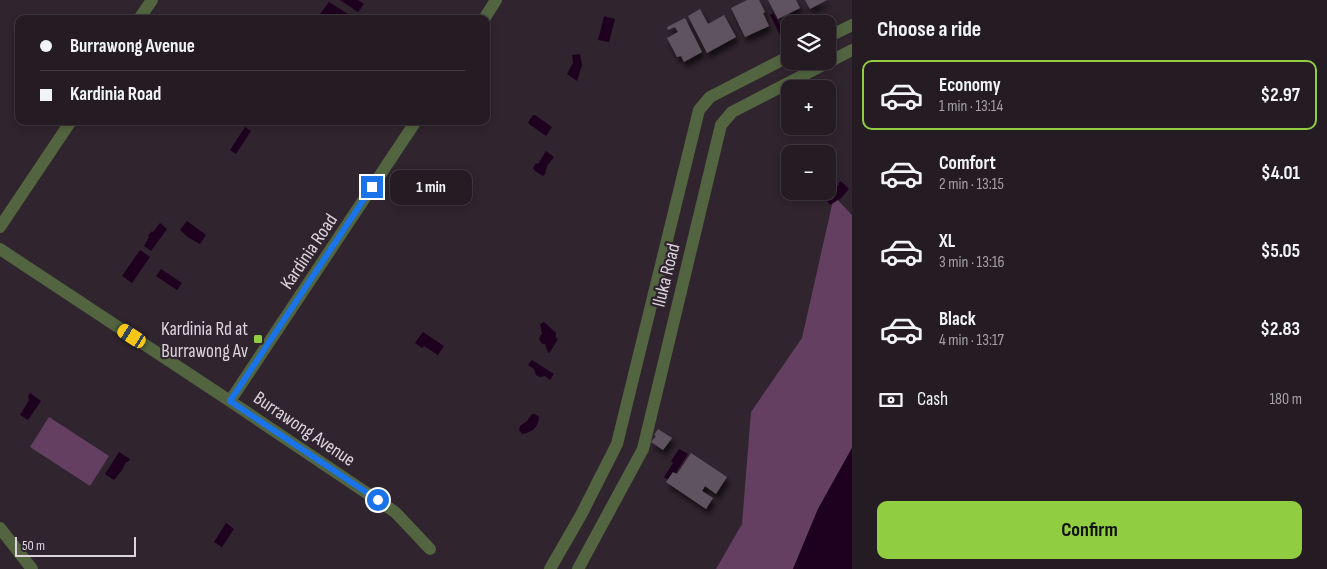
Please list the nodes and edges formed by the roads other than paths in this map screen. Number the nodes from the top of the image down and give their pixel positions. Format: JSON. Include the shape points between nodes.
{"nodes":[{"id":1,"x":152,"y":0,"type":"edge"},
{"id":2,"x":496,"y":0,"type":"edge"},
{"id":3,"x":142,"y":15,"type":"edge"},
{"id":4,"x":487,"y":15,"type":"edge"},
{"id":5,"x":852,"y":25,"type":"edge"},
{"id":6,"x":836,"y":33,"type":"edge"},
{"id":7,"x":852,"y":50,"type":"edge"},
{"id":8,"x":781,"y":61,"type":"edge"},
{"id":9,"x":68,"y":125,"type":"edge"},
{"id":10,"x":413,"y":125,"type":"edge"},
{"id":11,"x":0,"y":227,"type":"edge"},
{"id":12,"x":0,"y":249,"type":"edge"},
{"id":13,"x":230,"y":401,"type":"junction"},
{"id":14,"x":0,"y":528,"type":"edge"},
{"id":15,"x":430,"y":549,"type":"dead end"},
{"id":16,"x":32,"y":569,"type":"edge"},
{"id":17,"x":550,"y":569,"type":"edge"},
{"id":18,"x":578,"y":569,"type":"edge"}],
"edges":[{"from":1,"to":3,"type":"street"},
{"from":2,"to":4,"type":"street"},
{"from":5,"to":6,"type":"street"},
{"from":7,"to":18,"type":"street","name":"Iluka Road","via":[[732,112],[721,125],[643,449]]},
{"from":8,"to":17,"type":"street","name":"Iluka Road","via":[[710,97],[699,110],[617,444]]},
{"from":9,"to":11,"type":"street"},
{"from":10,"to":13,"type":"street","name":"Kardinia Road"},
{"from":12,"to":13,"type":"street","name":"Burrawong Avenue"},
{"from":13,"to":15,"type":"street","name":"Burrawong Avenue","via":[[395,512]]},
{"from":14,"to":16,"type":"street"}]}
